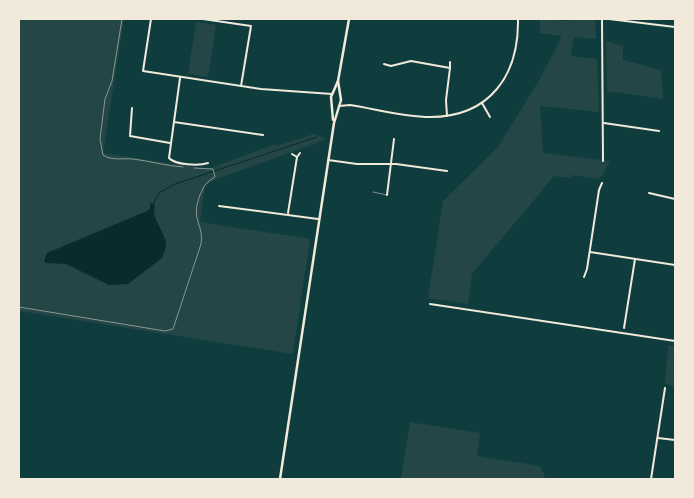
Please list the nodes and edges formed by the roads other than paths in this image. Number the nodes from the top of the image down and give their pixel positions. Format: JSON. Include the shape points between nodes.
{"nodes":[{"id":1,"x":151,"y":19,"type":"edge"},
{"id":2,"x":203,"y":19,"type":"edge"},
{"id":3,"x":349,"y":19,"type":"edge"},
{"id":4,"x":518,"y":19,"type":"edge"},
{"id":5,"x":602,"y":19,"type":"edge"},
{"id":6,"x":609,"y":19,"type":"edge"},
{"id":7,"x":675,"y":27,"type":"edge"},
{"id":8,"x":450,"y":62,"type":"dead end"},
{"id":9,"x":384,"y":64,"type":"dead end"},
{"id":10,"x":450,"y":68,"type":"junction"},
{"id":11,"x":180,"y":78,"type":"junction"},
{"id":12,"x":338,"y":81,"type":"junction"},
{"id":13,"x":241,"y":86,"type":"junction"},
{"id":14,"x":323,"y":94,"type":"junction"},
{"id":15,"x":333,"y":94,"type":"junction"},
{"id":16,"x":340,"y":98,"type":"junction"},
{"id":17,"x":331,"y":99,"type":"junction"},
{"id":18,"x":482,"y":103,"type":"junction"},
{"id":19,"x":332,"y":104,"type":"junction"},
{"id":20,"x":350,"y":105,"type":"junction"},
{"id":21,"x":338,"y":106,"type":"junction"},
{"id":22,"x":132,"y":108,"type":"dead end"},
{"id":23,"x":447,"y":116,"type":"junction"},
{"id":24,"x":490,"y":117,"type":"dead end"},
{"id":25,"x":174,"y":122,"type":"junction"},
{"id":26,"x":334,"y":123,"type":"junction"},
{"id":27,"x":604,"y":123,"type":"junction"},
{"id":28,"x":659,"y":131,"type":"dead end"},
{"id":29,"x":263,"y":135,"type":"dead end"},
{"id":30,"x":394,"y":139,"type":"dead end"},
{"id":31,"x":170,"y":143,"type":"junction"},
{"id":32,"x":300,"y":153,"type":"dead end"},
{"id":33,"x":292,"y":154,"type":"dead end"},
{"id":34,"x":297,"y":156,"type":"junction"},
{"id":35,"x":328,"y":160,"type":"junction"},
{"id":36,"x":604,"y":160,"type":"dead end"},
{"id":37,"x":208,"y":163,"type":"dead end"},
{"id":38,"x":391,"y":164,"type":"junction"},
{"id":39,"x":447,"y":171,"type":"dead end"},
{"id":40,"x":602,"y":183,"type":"dead end"},
{"id":41,"x":373,"y":192,"type":"dead end"},
{"id":42,"x":649,"y":193,"type":"dead end"},
{"id":43,"x":386,"y":194,"type":"joint"},
{"id":44,"x":675,"y":200,"type":"edge"},
{"id":45,"x":218,"y":206,"type":"dead end"},
{"id":46,"x":288,"y":215,"type":"junction"},
{"id":47,"x":318,"y":219,"type":"junction"},
{"id":48,"x":590,"y":252,"type":"junction"},
{"id":49,"x":635,"y":259,"type":"junction"},
{"id":50,"x":675,"y":265,"type":"edge"},
{"id":51,"x":584,"y":277,"type":"dead end"},
{"id":52,"x":430,"y":304,"type":"dead end"},
{"id":53,"x":624,"y":328,"type":"dead end"},
{"id":54,"x":675,"y":341,"type":"edge"},
{"id":55,"x":665,"y":388,"type":"dead end"},
{"id":56,"x":657,"y":438,"type":"junction"},
{"id":57,"x":675,"y":440,"type":"edge"},
{"id":58,"x":280,"y":479,"type":"edge"},
{"id":59,"x":651,"y":479,"type":"edge"}],
"edges":[{"from":1,"to":11,"type":"street","via":[[143,72]]},
{"from":2,"to":13,"type":"street","via":[[251,26]]},
{"from":3,"to":12,"type":"main road"},
{"from":4,"to":18,"type":"street","via":[[513,62],[499,86]]},
{"from":5,"to":27,"type":"street"},
{"from":6,"to":7,"type":"street"},
{"from":8,"to":10,"type":"street"},
{"from":9,"to":10,"type":"street","via":[[391,66],[412,61]]},
{"from":10,"to":23,"type":"street"},
{"from":11,"to":13,"type":"street"},
{"from":11,"to":25,"type":"street"},
{"from":12,"to":15,"type":"main road"},
{"from":12,"to":16,"type":"main road"},
{"from":13,"to":14,"type":"street"},
{"from":14,"to":15,"type":"street"},
{"from":14,"to":17,"type":"street"},
{"from":15,"to":16,"type":"main road"},
{"from":15,"to":17,"type":"main road"},
{"from":16,"to":20,"type":"street"},
{"from":16,"to":21,"type":"main road"},
{"from":17,"to":19,"type":"main road"},
{"from":18,"to":23,"type":"street"},
{"from":18,"to":24,"type":"street"},
{"from":19,"to":21,"type":"main road"},
{"from":19,"to":26,"type":"main road"},
{"from":20,"to":21,"type":"street"},
{"from":20,"to":23,"type":"street","via":[[428,117]]},
{"from":21,"to":26,"type":"main road"},
{"from":22,"to":31,"type":"street","via":[[130,136]]},
{"from":25,"to":29,"type":"street"},
{"from":25,"to":31,"type":"street"},
{"from":26,"to":35,"type":"main road"},
{"from":27,"to":28,"type":"street"},
{"from":27,"to":36,"type":"street"},
{"from":30,"to":38,"type":"street"},
{"from":31,"to":37,"type":"street","via":[[168,156],[172,161]]},
{"from":32,"to":34,"type":"street"},
{"from":33,"to":34,"type":"street"},
{"from":34,"to":46,"type":"street"},
{"from":35,"to":38,"type":"street"},
{"from":35,"to":47,"type":"main road"},
{"from":38,"to":39,"type":"street"},
{"from":38,"to":43,"type":"street"},
{"from":40,"to":48,"type":"street"},
{"from":41,"to":43,"type":"lane"},
{"from":42,"to":44,"type":"street"},
{"from":45,"to":46,"type":"street"},
{"from":46,"to":47,"type":"street"},
{"from":47,"to":58,"type":"main road"},
{"from":48,"to":49,"type":"street"},
{"from":48,"to":51,"type":"street"},
{"from":49,"to":50,"type":"street"},
{"from":49,"to":53,"type":"street"},
{"from":52,"to":54,"type":"street"},
{"from":55,"to":56,"type":"street"},
{"from":56,"to":57,"type":"street"},
{"from":56,"to":59,"type":"street"}]}
